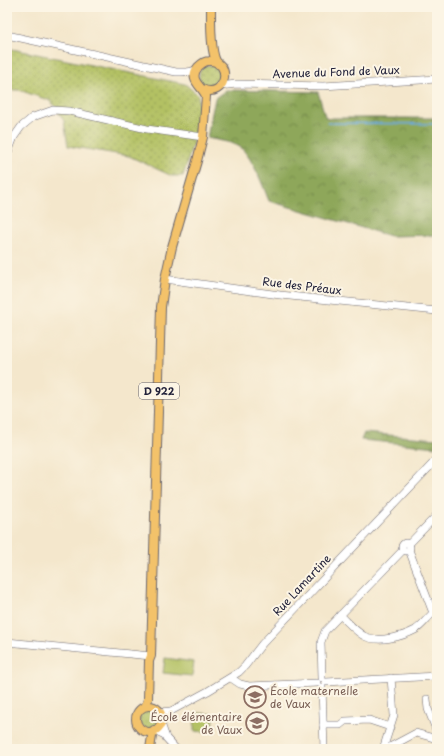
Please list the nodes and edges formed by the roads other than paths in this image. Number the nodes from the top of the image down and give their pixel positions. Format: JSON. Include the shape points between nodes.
{"nodes":[{"id":1,"x":211,"y":7,"type":"edge"},
{"id":2,"x":211,"y":23,"type":"junction"},
{"id":3,"x":7,"y":35,"type":"edge"},
{"id":4,"x":205,"y":62,"type":"junction"},
{"id":5,"x":218,"y":64,"type":"junction"},
{"id":6,"x":197,"y":69,"type":"junction"},
{"id":7,"x":176,"y":72,"type":"junction"},
{"id":8,"x":224,"y":76,"type":"junction"},
{"id":9,"x":437,"y":79,"type":"edge"},
{"id":10,"x":196,"y":82,"type":"junction"},
{"id":11,"x":236,"y":84,"type":"junction"},
{"id":12,"x":218,"y":88,"type":"junction"},
{"id":13,"x":202,"y":89,"type":"junction"},
{"id":14,"x":203,"y":134,"type":"junction"},
{"id":15,"x":9,"y":150,"type":"dead end"},
{"id":16,"x":165,"y":278,"type":"junction"},
{"id":17,"x":437,"y":312,"type":"edge"},
{"id":18,"x":437,"y":459,"type":"edge"},
{"id":19,"x":437,"y":515,"type":"edge"},
{"id":20,"x":407,"y":548,"type":"junction"},
{"id":21,"x":433,"y":612,"type":"junction"},
{"id":22,"x":340,"y":615,"type":"junction"},
{"id":23,"x":437,"y":620,"type":"edge"},
{"id":24,"x":7,"y":642,"type":"edge"},
{"id":25,"x":151,"y":656,"type":"junction"},
{"id":26,"x":437,"y":676,"type":"edge"},
{"id":27,"x":231,"y":678,"type":"junction"},
{"id":28,"x":392,"y":678,"type":"junction"},
{"id":29,"x":322,"y":682,"type":"junction"},
{"id":30,"x":427,"y":699,"type":"dead end"},
{"id":31,"x":156,"y":714,"type":"junction"},
{"id":32,"x":323,"y":725,"type":"junction"},
{"id":33,"x":390,"y":726,"type":"junction"},
{"id":34,"x":154,"y":730,"type":"junction"},
{"id":35,"x":145,"y":731,"type":"junction"},
{"id":36,"x":437,"y":732,"type":"edge"},
{"id":37,"x":165,"y":735,"type":"junction"},
{"id":38,"x":437,"y":739,"type":"edge"},
{"id":39,"x":150,"y":749,"type":"edge"},
{"id":40,"x":176,"y":749,"type":"edge"},
{"id":41,"x":324,"y":749,"type":"edge"},
{"id":42,"x":384,"y":749,"type":"edge"}],
"edges":[{"from":1,"to":2,"type":"main road"},
{"from":2,"to":4,"type":"main road","via":[[209,53]]},
{"from":2,"to":5,"type":"main road","via":[[213,54]]},
{"from":3,"to":7,"type":"street"},
{"from":4,"to":5,"type":"main road"},
{"from":4,"to":6,"type":"main road"},
{"from":5,"to":8,"type":"main road"},
{"from":6,"to":7,"type":"street"},
{"from":6,"to":10,"type":"main road"},
{"from":7,"to":10,"type":"street"},
{"from":8,"to":11,"type":"street"},
{"from":8,"to":12,"type":"main road","via":[[224,81]]},
{"from":9,"to":11,"type":"street","name":"Avenue du Fond de Vaux","via":[[323,86]]},
{"from":10,"to":13,"type":"main road"},
{"from":11,"to":12,"type":"street","name":"Avenue du Fond de Vaux"},
{"from":12,"to":13,"type":"main road","via":[[209,91]]},
{"from":12,"to":14,"type":"main road","number":"D 922","via":[[212,98]]},
{"from":13,"to":14,"type":"main road","number":"D 922","via":[[206,95]]},
{"from":14,"to":15,"type":"street","via":[[147,129],[69,111],[53,110],[33,117],[21,127]]},
{"from":14,"to":16,"type":"main road","number":"D 922"},
{"from":16,"to":17,"type":"street","name":"Rue des Préaux","via":[[280,295]]},
{"from":16,"to":25,"type":"main road","number":"D 922","via":[[161,307]]},
{"from":18,"to":27,"type":"street","name":"Rue Lamartine","via":[[262,644],[242,670]]},
{"from":19,"to":20,"type":"street"},
{"from":20,"to":21,"type":"street"},
{"from":20,"to":22,"type":"street"},
{"from":21,"to":22,"type":"street","via":[[415,630],[398,637],[375,639],[360,633]]},
{"from":21,"to":23,"type":"street"},
{"from":22,"to":29,"type":"street","via":[[325,631],[322,639]]},
{"from":24,"to":25,"type":"street"},
{"from":25,"to":31,"type":"main road","number":"D 922"},
{"from":26,"to":28,"type":"street"},
{"from":27,"to":29,"type":"street","via":[[249,686]]},
{"from":27,"to":31,"type":"street","name":"Rue Lamartine","via":[[171,711]]},
{"from":28,"to":29,"type":"street"},
{"from":28,"to":33,"type":"street","via":[[394,715]]},
{"from":29,"to":32,"type":"street"},
{"from":30,"to":36,"type":"street"},
{"from":31,"to":34,"type":"main road","via":[[158,727]]},
{"from":31,"to":35,"type":"main road","via":[[142,708],[138,711],[136,719]]},
{"from":31,"to":37,"type":"street"},
{"from":32,"to":33,"type":"street","via":[[340,725],[345,720],[369,720]]},
{"from":32,"to":41,"type":"street"},
{"from":33,"to":42,"type":"street"},
{"from":34,"to":35,"type":"main road"},
{"from":34,"to":37,"type":"street"},
{"from":34,"to":39,"type":"main road"},
{"from":35,"to":39,"type":"main road"},
{"from":37,"to":40,"type":"street"},
{"from":38,"to":42,"type":"street","via":[[416,733]]}]}
